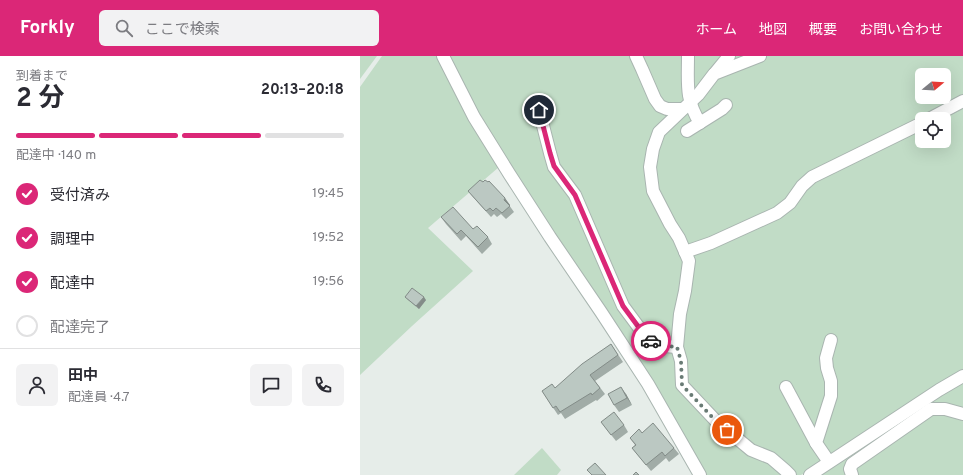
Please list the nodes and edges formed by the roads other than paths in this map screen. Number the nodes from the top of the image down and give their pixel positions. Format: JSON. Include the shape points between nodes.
{"nodes":[{"id":1,"x":443,"y":56,"type":"edge"},
{"id":2,"x":636,"y":56,"type":"edge"},
{"id":3,"x":688,"y":56,"type":"edge"},
{"id":4,"x":729,"y":56,"type":"edge"},
{"id":5,"x":760,"y":56,"type":"edge"},
{"id":6,"x":714,"y":74,"type":"junction"},
{"id":7,"x":963,"y":101,"type":"edge"},
{"id":8,"x":686,"y":106,"type":"junction"},
{"id":9,"x":726,"y":106,"type":"dead end"},
{"id":10,"x":539,"y":110,"type":"dead end"},
{"id":11,"x":942,"y":112,"type":"edge"},
{"id":12,"x":700,"y":123,"type":"junction"},
{"id":13,"x":915,"y":126,"type":"edge"},
{"id":14,"x":687,"y":131,"type":"dead end"},
{"id":15,"x":685,"y":252,"type":"junction"},
{"id":16,"x":831,"y":340,"type":"dead end"},
{"id":17,"x":677,"y":347,"type":"junction"},
{"id":18,"x":963,"y":376,"type":"edge"},
{"id":19,"x":786,"y":387,"type":"dead end"},
{"id":20,"x":963,"y":414,"type":"edge"},
{"id":21,"x":868,"y":437,"type":"junction"},
{"id":22,"x":816,"y":443,"type":"junction"},
{"id":23,"x":829,"y":462,"type":"junction"},
{"id":24,"x":850,"y":471,"type":"edge"},
{"id":25,"x":700,"y":475,"type":"edge"},
{"id":26,"x":790,"y":475,"type":"edge"},
{"id":27,"x":810,"y":475,"type":"edge"}],
"edges":[{"from":1,"to":25,"type":"street","via":[[494,150],[648,384]]},
{"from":2,"to":8,"type":"street","via":[[660,106],[667,109]]},
{"from":3,"to":8,"type":"street"},
{"from":4,"to":6,"type":"street"},
{"from":5,"to":6,"type":"street"},
{"from":6,"to":8,"type":"street"},
{"from":7,"to":11,"type":"street"},
{"from":8,"to":12,"type":"street"},
{"from":8,"to":15,"type":"street","via":[[659,132],[650,167],[653,191]]},
{"from":9,"to":12,"type":"street"},
{"from":10,"to":17,"type":"street","via":[[554,166],[575,195],[623,306],[653,342]]},
{"from":12,"to":14,"type":"street"},
{"from":13,"to":15,"type":"street","via":[[812,177],[777,214]]},
{"from":15,"to":17,"type":"street","via":[[689,261]]},
{"from":16,"to":22,"type":"street","via":[[826,358],[831,396]]},
{"from":17,"to":26,"type":"street","via":[[681,361],[682,385],[715,420],[751,450],[771,458]]},
{"from":18,"to":21,"type":"street"},
{"from":19,"to":22,"type":"street"},
{"from":20,"to":24,"type":"street","via":[[945,409],[931,409]]},
{"from":21,"to":23,"type":"street"},
{"from":21,"to":24,"type":"street"},
{"from":22,"to":23,"type":"street"},
{"from":23,"to":27,"type":"street"}]}
